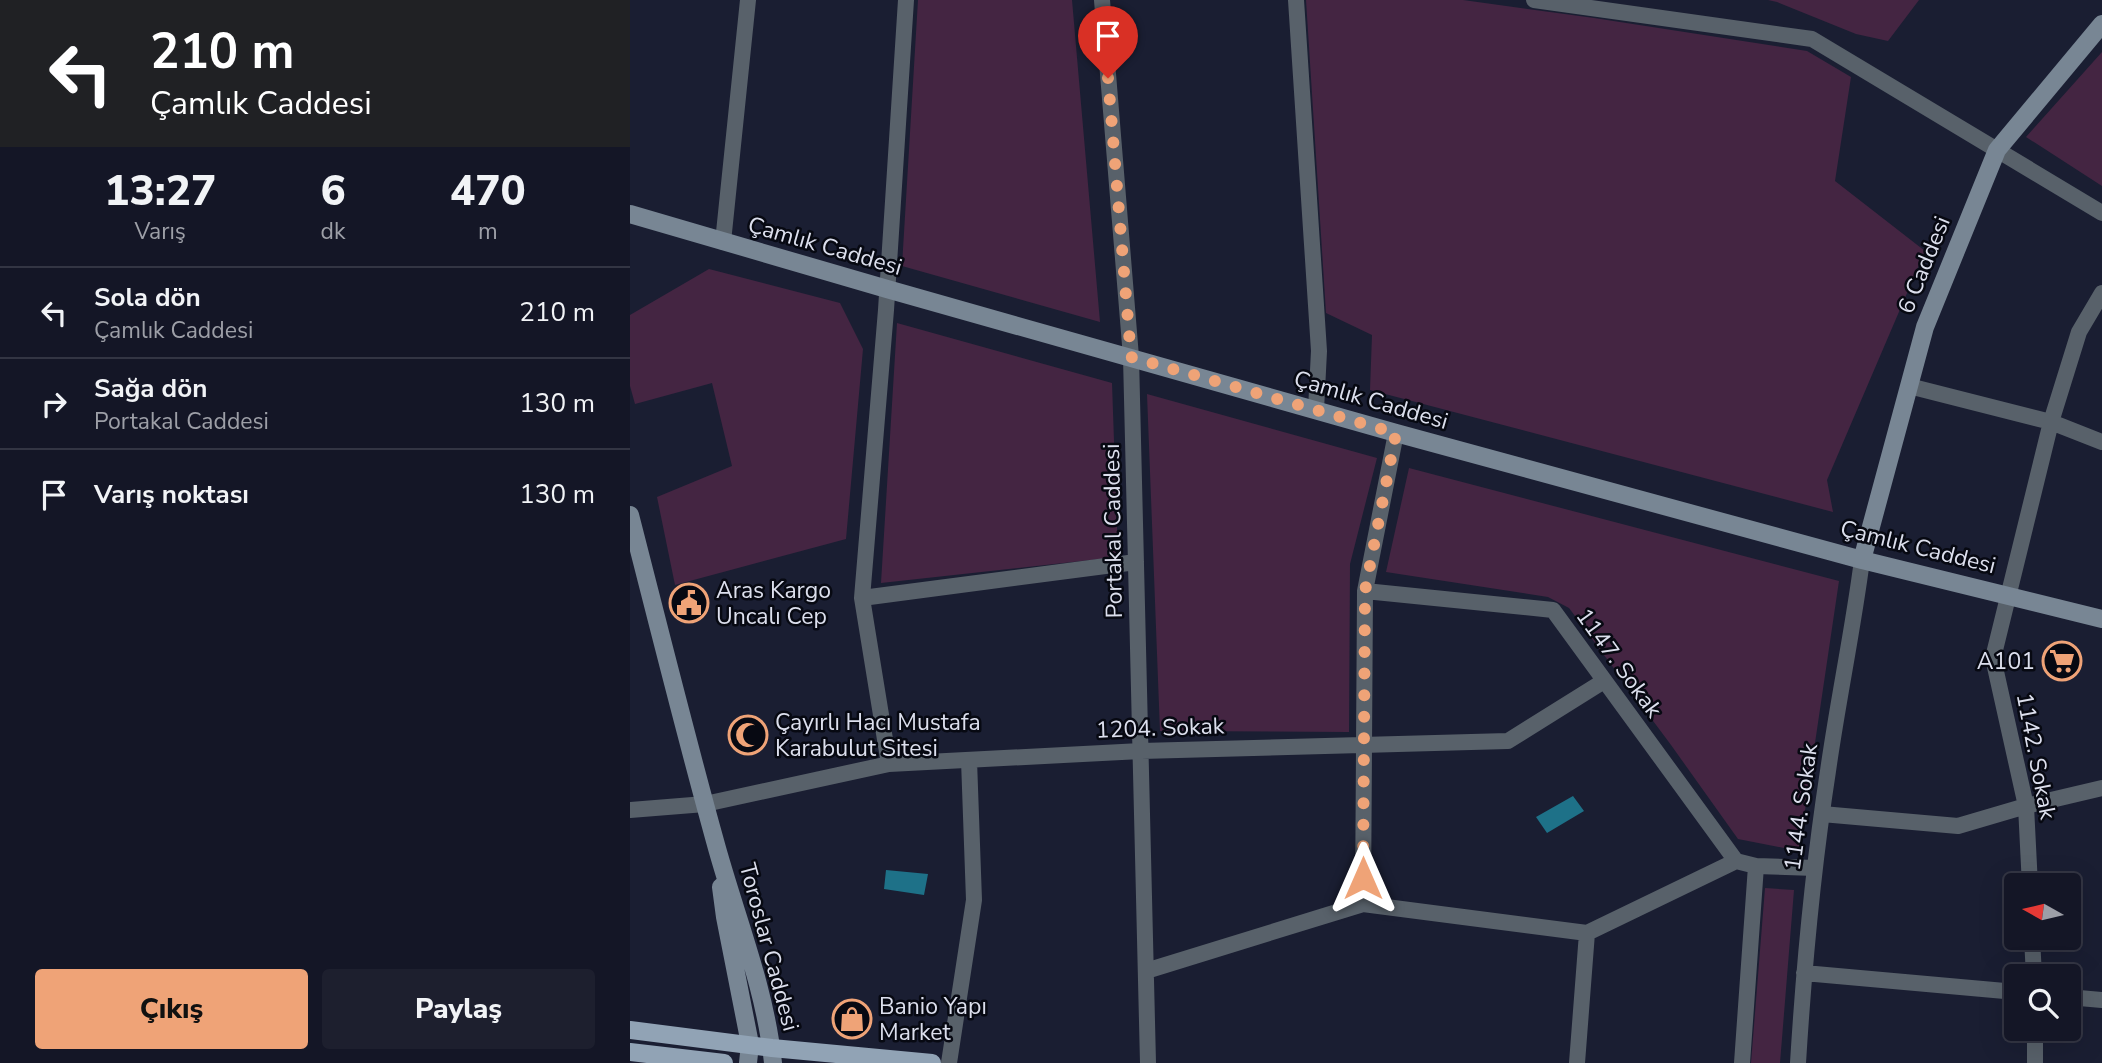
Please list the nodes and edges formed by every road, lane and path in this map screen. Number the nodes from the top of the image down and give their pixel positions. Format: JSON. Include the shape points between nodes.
{"nodes":[{"id":1,"x":748,"y":0,"type":"edge"},
{"id":2,"x":906,"y":0,"type":"edge"},
{"id":3,"x":1102,"y":0,"type":"edge"},
{"id":4,"x":1296,"y":0,"type":"edge"},
{"id":5,"x":1534,"y":0,"type":"edge"},
{"id":6,"x":2102,"y":24,"type":"edge"},
{"id":7,"x":1997,"y":149,"type":"junction"},
{"id":8,"x":2102,"y":213,"type":"edge"},
{"id":9,"x":630,"y":214,"type":"edge"},
{"id":10,"x":723,"y":242,"type":"junction"},
{"id":11,"x":887,"y":289,"type":"junction"},
{"id":12,"x":2102,"y":293,"type":"edge"},
{"id":13,"x":1131,"y":357,"type":"junction"},
{"id":14,"x":1909,"y":386,"type":"junction"},
{"id":15,"x":1316,"y":410,"type":"junction"},
{"id":16,"x":2051,"y":422,"type":"junction"},
{"id":17,"x":1396,"y":433,"type":"junction"},
{"id":18,"x":2102,"y":442,"type":"edge"},
{"id":19,"x":630,"y":515,"type":"edge"},
{"id":20,"x":1862,"y":560,"type":"junction"},
{"id":21,"x":1136,"y":562,"type":"junction"},
{"id":22,"x":1365,"y":591,"type":"junction"},
{"id":23,"x":2008,"y":596,"type":"junction"},
{"id":24,"x":862,"y":598,"type":"junction"},
{"id":25,"x":2102,"y":619,"type":"edge"},
{"id":26,"x":1604,"y":681,"type":"junction"},
{"id":27,"x":1363,"y":746,"type":"junction"},
{"id":28,"x":1141,"y":751,"type":"junction"},
{"id":29,"x":969,"y":760,"type":"junction"},
{"id":30,"x":889,"y":764,"type":"junction"},
{"id":31,"x":2102,"y":788,"type":"edge"},
{"id":32,"x":705,"y":804,"type":"junction"},
{"id":33,"x":2026,"y":806,"type":"junction"},
{"id":34,"x":630,"y":810,"type":"edge"},
{"id":35,"x":1822,"y":814,"type":"junction"},
{"id":36,"x":715,"y":844,"type":"junction"},
{"id":37,"x":1736,"y":860,"type":"junction"},
{"id":38,"x":1756,"y":866,"type":"junction"},
{"id":39,"x":1815,"y":867,"type":"junction"},
{"id":40,"x":2029,"y":873,"type":"edge"},
{"id":41,"x":1363,"y":904,"type":"junction"},
{"id":42,"x":1587,"y":933,"type":"junction"},
{"id":43,"x":1146,"y":971,"type":"junction"},
{"id":44,"x":1804,"y":973,"type":"junction"},
{"id":45,"x":2004,"y":991,"type":"edge"},
{"id":46,"x":2081,"y":998,"type":"edge"},
{"id":47,"x":2102,"y":1000,"type":"edge"},
{"id":48,"x":630,"y":1030,"type":"edge"},
{"id":49,"x":2035,"y":1041,"type":"edge"},
{"id":50,"x":750,"y":1044,"type":"junction"},
{"id":51,"x":630,"y":1052,"type":"edge"},
{"id":52,"x":772,"y":1056,"type":"edge"},
{"id":53,"x":724,"y":1063,"type":"edge"},
{"id":54,"x":748,"y":1063,"type":"edge"},
{"id":55,"x":932,"y":1063,"type":"edge"},
{"id":56,"x":949,"y":1063,"type":"edge"},
{"id":57,"x":1148,"y":1063,"type":"edge"},
{"id":58,"x":1577,"y":1063,"type":"edge"},
{"id":59,"x":1742,"y":1063,"type":"edge"},
{"id":60,"x":1798,"y":1063,"type":"edge"},
{"id":61,"x":2035,"y":1063,"type":"edge"}],
"edges":[{"from":1,"to":10,"type":"street"},
{"from":2,"to":11,"type":"street"},
{"from":3,"to":13,"type":"street","name":"Portakal Caddesi"},
{"from":4,"to":15,"type":"street","via":[[1319,351]]},
{"from":5,"to":7,"type":"street","via":[[1812,39]]},
{"from":6,"to":7,"type":"street","name":"6 Caddesi"},
{"from":7,"to":8,"type":"street"},
{"from":7,"to":14,"type":"street","name":"6 Caddesi","via":[[1925,327]]},
{"from":9,"to":10,"type":"street","name":"Çamlık Caddesi"},
{"from":10,"to":11,"type":"street","name":"Çamlık Caddesi"},
{"from":11,"to":13,"type":"street","name":"Çamlık Caddesi"},
{"from":11,"to":24,"type":"street"},
{"from":12,"to":16,"type":"street","name":"1142. Sokak","via":[[2078,332]]},
{"from":13,"to":15,"type":"street","name":"Çamlık Caddesi"},
{"from":13,"to":21,"type":"street","name":"Portakal Caddesi"},
{"from":14,"to":16,"type":"street"},
{"from":14,"to":20,"type":"street","name":"6 Caddesi"},
{"from":15,"to":17,"type":"street","name":"Çamlık Caddesi"},
{"from":16,"to":18,"type":"street"},
{"from":16,"to":23,"type":"street","name":"1142. Sokak"},
{"from":17,"to":20,"type":"street","name":"Çamlık Caddesi"},
{"from":17,"to":22,"type":"street"},
{"from":19,"to":32,"type":"street","name":"Toroslar Caddesi"},
{"from":20,"to":23,"type":"street","name":"Çamlık Caddesi"},
{"from":20,"to":35,"type":"street","name":"1144. Sokak"},
{"from":21,"to":24,"type":"street"},
{"from":21,"to":28,"type":"street","name":"Portakal Caddesi"},
{"from":22,"to":26,"type":"street","name":"1147. Sokak","via":[[1553,610]]},
{"from":22,"to":27,"type":"street"},
{"from":23,"to":25,"type":"street","name":"Çamlık Caddesi"},
{"from":23,"to":33,"type":"street","name":"1142. Sokak","via":[[1993,657]]},
{"from":24,"to":30,"type":"street"},
{"from":26,"to":27,"type":"street","name":"1204. Sokak","via":[[1508,741]]},
{"from":26,"to":37,"type":"street","name":"1147. Sokak"},
{"from":27,"to":28,"type":"street","name":"1204. Sokak"},
{"from":27,"to":41,"type":"street"},
{"from":28,"to":29,"type":"street","name":"1204. Sokak"},
{"from":28,"to":43,"type":"street","name":"Portakal Caddesi"},
{"from":29,"to":30,"type":"street","name":"1204. Sokak"},
{"from":29,"to":56,"type":"street","via":[[974,900]]},
{"from":30,"to":32,"type":"street","name":"1204. Sokak"},
{"from":31,"to":33,"type":"street"},
{"from":32,"to":34,"type":"street","name":"1204. Sokak"},
{"from":32,"to":36,"type":"street","name":"Toroslar Caddesi"},
{"from":33,"to":35,"type":"street","via":[[1958,826]]},
{"from":33,"to":40,"type":"street","name":"1142. Sokak"},
{"from":35,"to":39,"type":"street","name":"1144. Sokak"},
{"from":36,"to":50,"type":"street","name":"Toroslar Caddesi"},
{"from":36,"to":52,"type":"street","name":"Toroslar Caddesi","via":[[746,938]]},
{"from":37,"to":38,"type":"street"},
{"from":37,"to":42,"type":"street"},
{"from":38,"to":39,"type":"street"},
{"from":38,"to":59,"type":"street"},
{"from":39,"to":44,"type":"street","name":"1144. Sokak"},
{"from":41,"to":42,"type":"street"},
{"from":41,"to":43,"type":"street"},
{"from":42,"to":58,"type":"street"},
{"from":43,"to":57,"type":"street","name":"Portakal Caddesi"},
{"from":44,"to":45,"type":"street"},
{"from":44,"to":60,"type":"street","name":"1144. Sokak"},
{"from":46,"to":47,"type":"street"},
{"from":48,"to":50,"type":"main road"},
{"from":49,"to":61,"type":"street"},
{"from":50,"to":52,"type":"main road"},
{"from":50,"to":54,"type":"street","name":"Toroslar Caddesi"},
{"from":51,"to":53,"type":"main road"},
{"from":52,"to":55,"type":"main road"}]}
